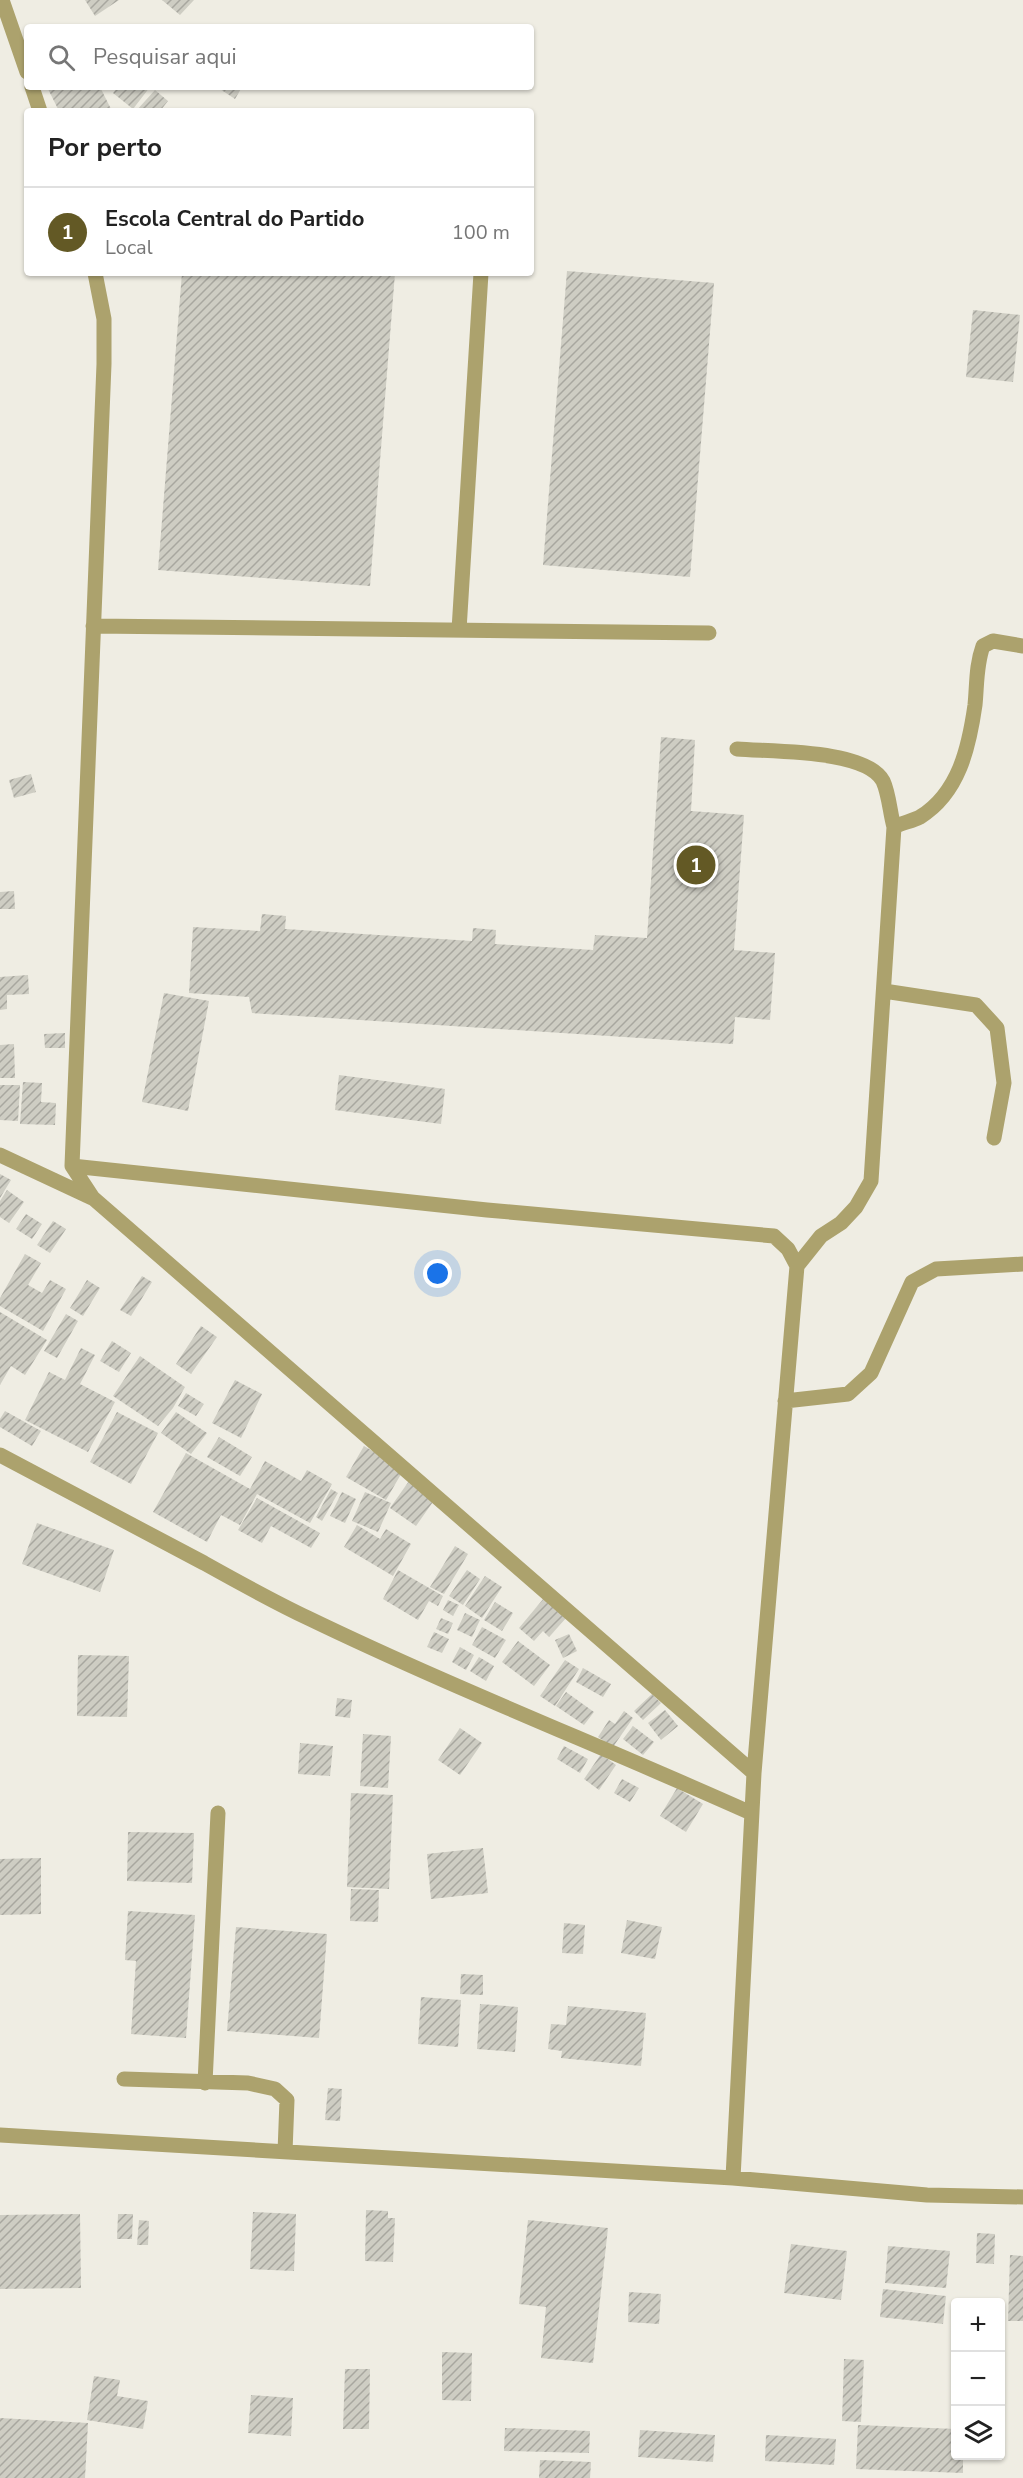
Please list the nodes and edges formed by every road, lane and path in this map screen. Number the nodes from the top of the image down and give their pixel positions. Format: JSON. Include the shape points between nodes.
{"nodes":[{"id":1,"x":2,"y":0,"type":"edge"},
{"id":2,"x":24,"y":63,"type":"edge"},
{"id":3,"x":33,"y":90,"type":"edge"},
{"id":4,"x":39,"y":108,"type":"edge"},
{"id":5,"x":96,"y":276,"type":"edge"},
{"id":6,"x":481,"y":276,"type":"edge"},
{"id":7,"x":93,"y":626,"type":"junction"},
{"id":8,"x":459,"y":630,"type":"junction"},
{"id":9,"x":709,"y":633,"type":"dead end"},
{"id":10,"x":1023,"y":646,"type":"edge"},
{"id":11,"x":737,"y":749,"type":"dead end"},
{"id":12,"x":894,"y":826,"type":"junction"},
{"id":13,"x":884,"y":991,"type":"junction"},
{"id":14,"x":994,"y":1138,"type":"dead end"},
{"id":15,"x":0,"y":1155,"type":"edge"},
{"id":16,"x":72,"y":1166,"type":"junction"},
{"id":17,"x":93,"y":1198,"type":"junction"},
{"id":18,"x":1023,"y":1264,"type":"edge"},
{"id":19,"x":797,"y":1266,"type":"junction"},
{"id":20,"x":786,"y":1401,"type":"junction"},
{"id":21,"x":0,"y":1455,"type":"edge"},
{"id":22,"x":753,"y":1773,"type":"junction"},
{"id":23,"x":218,"y":1813,"type":"dead end"},
{"id":24,"x":751,"y":1813,"type":"junction"},
{"id":25,"x":124,"y":2079,"type":"dead end"},
{"id":26,"x":205,"y":2083,"type":"junction"},
{"id":27,"x":0,"y":2135,"type":"edge"},
{"id":28,"x":285,"y":2152,"type":"junction"},
{"id":29,"x":733,"y":2178,"type":"junction"},
{"id":30,"x":1023,"y":2197,"type":"edge"}],
"edges":[{"from":1,"to":2,"type":"street"},
{"from":3,"to":4,"type":"street"},
{"from":5,"to":7,"type":"street","via":[[104,330]]},
{"from":6,"to":8,"type":"street"},
{"from":7,"to":8,"type":"street"},
{"from":7,"to":16,"type":"street"},
{"from":8,"to":9,"type":"street"},
{"from":10,"to":12,"type":"street","via":[[993,641],[983,645],[964,760],[945,795],[919,817]]},
{"from":11,"to":12,"type":"street","via":[[840,756],[866,766],[883,780]]},
{"from":12,"to":13,"type":"street"},
{"from":13,"to":14,"type":"street","via":[[976,1005],[997,1028],[1004,1083]]},
{"from":13,"to":19,"type":"street","via":[[871,1181],[856,1207],[821,1236]]},
{"from":15,"to":17,"type":"street"},
{"from":16,"to":17,"type":"street"},
{"from":16,"to":19,"type":"street","via":[[774,1236],[788,1249]]},
{"from":17,"to":22,"type":"street"},
{"from":18,"to":20,"type":"street","via":[[936,1269],[912,1282],[871,1373],[848,1394]]},
{"from":19,"to":20,"type":"street"},
{"from":20,"to":22,"type":"street"},
{"from":21,"to":24,"type":"street","via":[[306,1617]]},
{"from":22,"to":24,"type":"street"},
{"from":23,"to":26,"type":"street"},
{"from":24,"to":29,"type":"street"},
{"from":25,"to":26,"type":"street"},
{"from":26,"to":28,"type":"street","via":[[248,2082],[275,2089],[287,2100]]},
{"from":27,"to":28,"type":"street"},
{"from":28,"to":29,"type":"street"},
{"from":29,"to":30,"type":"street","via":[[927,2195]]}]}
